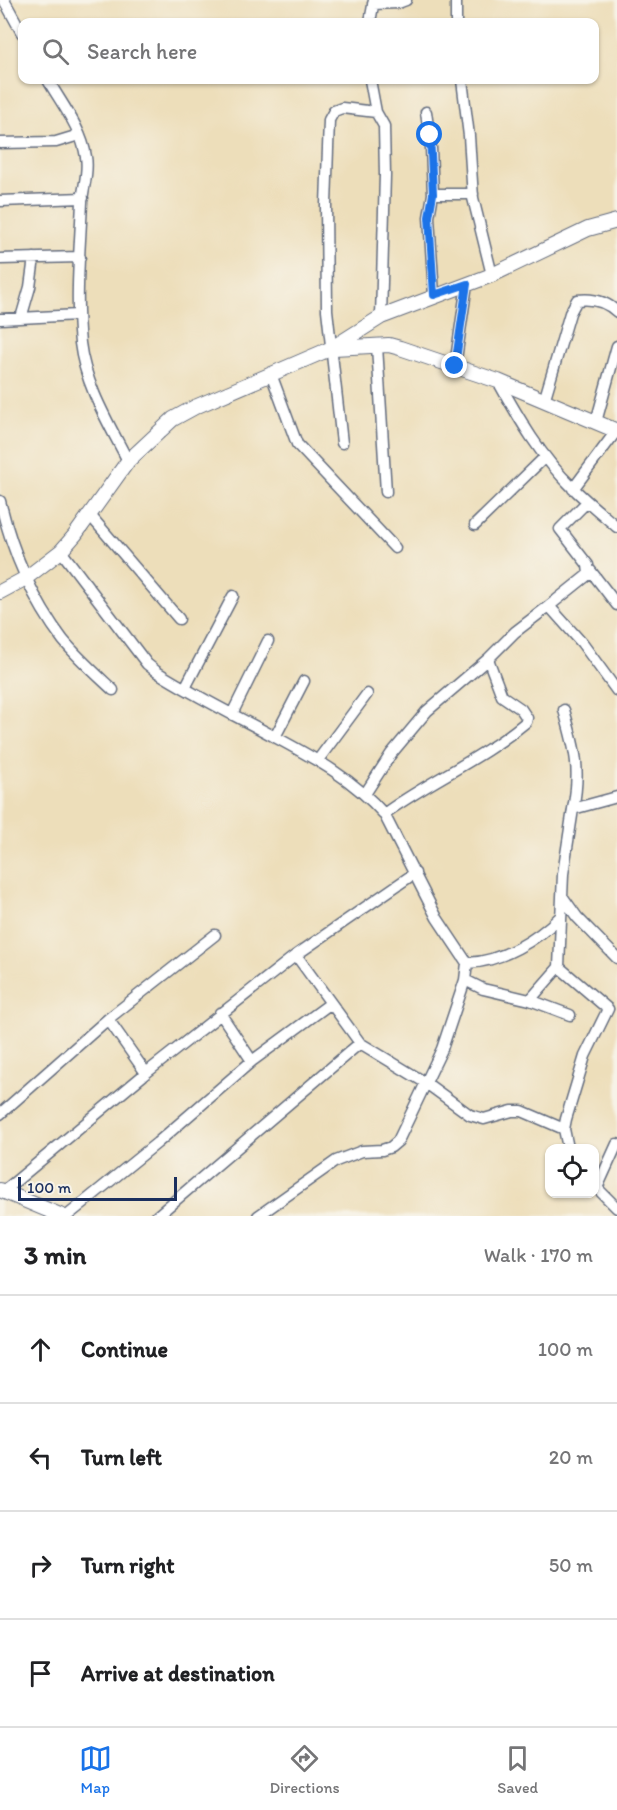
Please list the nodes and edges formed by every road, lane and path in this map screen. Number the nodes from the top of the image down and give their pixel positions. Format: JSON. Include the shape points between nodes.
{"nodes":[{"id":1,"x":4,"y":0,"type":"edge"},
{"id":2,"x":406,"y":0,"type":"edge"},
{"id":3,"x":456,"y":0,"type":"edge"},
{"id":4,"x":374,"y":2,"type":"edge"},
{"id":5,"x":371,"y":18,"type":"edge"},
{"id":6,"x":456,"y":18,"type":"edge"},
{"id":7,"x":18,"y":26,"type":"edge"},
{"id":8,"x":50,"y":84,"type":"edge"},
{"id":9,"x":371,"y":84,"type":"edge"},
{"id":10,"x":462,"y":84,"type":"edge"},
{"id":11,"x":376,"y":112,"type":"junction"},
{"id":12,"x":426,"y":112,"type":"dead end"},
{"id":13,"x":79,"y":135,"type":"junction"},
{"id":14,"x":0,"y":143,"type":"edge"},
{"id":15,"x":433,"y":194,"type":"junction"},
{"id":16,"x":473,"y":194,"type":"junction"},
{"id":17,"x":82,"y":198,"type":"junction"},
{"id":18,"x":0,"y":201,"type":"edge"},
{"id":19,"x":617,"y":221,"type":"edge"},
{"id":20,"x":80,"y":257,"type":"junction"},
{"id":21,"x":34,"y":258,"type":"junction"},
{"id":22,"x":0,"y":259,"type":"edge"},
{"id":23,"x":492,"y":274,"type":"junction"},
{"id":24,"x":467,"y":284,"type":"junction"},
{"id":25,"x":434,"y":295,"type":"junction"},
{"id":26,"x":617,"y":312,"type":"edge"},
{"id":27,"x":78,"y":315,"type":"junction"},
{"id":28,"x":381,"y":317,"type":"junction"},
{"id":29,"x":21,"y":318,"type":"junction"},
{"id":30,"x":0,"y":319,"type":"edge"},
{"id":31,"x":377,"y":346,"type":"junction"},
{"id":32,"x":617,"y":346,"type":"edge"},
{"id":33,"x":332,"y":348,"type":"junction"},
{"id":34,"x":455,"y":366,"type":"junction"},
{"id":35,"x":271,"y":374,"type":"junction"},
{"id":36,"x":498,"y":381,"type":"junction"},
{"id":37,"x":544,"y":401,"type":"junction"},
{"id":38,"x":596,"y":422,"type":"junction"},
{"id":39,"x":617,"y":430,"type":"edge"},
{"id":40,"x":342,"y":443,"type":"dead end"},
{"id":41,"x":545,"y":457,"type":"junction"},
{"id":42,"x":128,"y":461,"type":"junction"},
{"id":43,"x":573,"y":489,"type":"junction"},
{"id":44,"x":386,"y":492,"type":"dead end"},
{"id":45,"x":0,"y":501,"type":"edge"},
{"id":46,"x":587,"y":502,"type":"junction"},
{"id":47,"x":89,"y":514,"type":"junction"},
{"id":48,"x":475,"y":525,"type":"dead end"},
{"id":49,"x":617,"y":527,"type":"edge"},
{"id":50,"x":395,"y":548,"type":"dead end"},
{"id":51,"x":61,"y":551,"type":"junction"},
{"id":52,"x":590,"y":570,"type":"junction"},
{"id":53,"x":26,"y":578,"type":"junction"},
{"id":54,"x":0,"y":592,"type":"edge"},
{"id":55,"x":233,"y":596,"type":"dead end"},
{"id":56,"x":617,"y":604,"type":"edge"},
{"id":57,"x":549,"y":606,"type":"junction"},
{"id":58,"x":179,"y":619,"type":"dead end"},
{"id":59,"x":268,"y":641,"type":"dead end"},
{"id":60,"x":488,"y":659,"type":"junction"},
{"id":61,"x":304,"y":681,"type":"dead end"},
{"id":62,"x":185,"y":688,"type":"junction"},
{"id":63,"x":113,"y":690,"type":"dead end"},
{"id":64,"x":617,"y":691,"type":"edge"},
{"id":65,"x":367,"y":694,"type":"dead end"},
{"id":66,"x":564,"y":710,"type":"dead end"},
{"id":67,"x":232,"y":714,"type":"junction"},
{"id":68,"x":275,"y":737,"type":"junction"},
{"id":69,"x":318,"y":760,"type":"junction"},
{"id":70,"x":365,"y":794,"type":"junction"},
{"id":71,"x":617,"y":797,"type":"edge"},
{"id":72,"x":573,"y":809,"type":"junction"},
{"id":73,"x":384,"y":814,"type":"junction"},
{"id":74,"x":415,"y":873,"type":"junction"},
{"id":75,"x":562,"y":896,"type":"junction"},
{"id":76,"x":561,"y":916,"type":"junction"},
{"id":77,"x":215,"y":935,"type":"dead end"},
{"id":78,"x":296,"y":955,"type":"junction"},
{"id":79,"x":617,"y":958,"type":"edge"},
{"id":80,"x":467,"y":963,"type":"junction"},
{"id":81,"x":559,"y":967,"type":"junction"},
{"id":82,"x":465,"y":980,"type":"junction"},
{"id":83,"x":530,"y":1000,"type":"junction"},
{"id":84,"x":331,"y":1003,"type":"junction"},
{"id":85,"x":220,"y":1013,"type":"junction"},
{"id":86,"x":613,"y":1013,"type":"edge"},
{"id":87,"x":570,"y":1015,"type":"dead end"},
{"id":88,"x":108,"y":1019,"type":"junction"},
{"id":89,"x":360,"y":1042,"type":"junction"},
{"id":90,"x":252,"y":1061,"type":"junction"},
{"id":91,"x":146,"y":1073,"type":"junction"},
{"id":92,"x":426,"y":1083,"type":"junction"},
{"id":93,"x":0,"y":1114,"type":"edge"},
{"id":94,"x":564,"y":1129,"type":"junction"},
{"id":95,"x":567,"y":1144,"type":"edge"},
{"id":96,"x":617,"y":1144,"type":"edge"},
{"id":97,"x":599,"y":1180,"type":"edge"},
{"id":98,"x":599,"y":1189,"type":"edge"},
{"id":99,"x":2,"y":1191,"type":"edge"},
{"id":100,"x":617,"y":1208,"type":"edge"},
{"id":101,"x":62,"y":1216,"type":"edge"},
{"id":102,"x":68,"y":1216,"type":"edge"},
{"id":103,"x":157,"y":1216,"type":"edge"},
{"id":104,"x":258,"y":1216,"type":"edge"}],
"edges":[{"from":1,"to":7,"type":"street"},
{"from":2,"to":4,"type":"street"},
{"from":3,"to":6,"type":"street"},
{"from":4,"to":5,"type":"street"},
{"from":8,"to":13,"type":"street"},
{"from":9,"to":11,"type":"street"},
{"from":10,"to":16,"type":"street"},
{"from":11,"to":28,"type":"street","via":[[384,126],[385,165]]},
{"from":11,"to":33,"type":"street","via":[[342,108],[334,111],[329,120],[327,310]]},
{"from":12,"to":15,"type":"street"},
{"from":13,"to":14,"type":"street","via":[[56,142]]},
{"from":13,"to":17,"type":"street","via":[[87,158]]},
{"from":15,"to":16,"type":"street"},
{"from":15,"to":25,"type":"street","via":[[429,217]]},
{"from":16,"to":23,"type":"street"},
{"from":17,"to":18,"type":"street"},
{"from":17,"to":20,"type":"street"},
{"from":19,"to":23,"type":"street","via":[[588,229]]},
{"from":20,"to":21,"type":"street"},
{"from":20,"to":27,"type":"street"},
{"from":21,"to":22,"type":"street"},
{"from":21,"to":29,"type":"street"},
{"from":23,"to":24,"type":"street"},
{"from":24,"to":25,"type":"street"},
{"from":24,"to":34,"type":"street"},
{"from":25,"to":28,"type":"street"},
{"from":26,"to":37,"type":"street","via":[[602,302],[577,300]]},
{"from":27,"to":29,"type":"street"},
{"from":27,"to":42,"type":"street","via":[[87,373]]},
{"from":28,"to":33,"type":"street"},
{"from":29,"to":30,"type":"street"},
{"from":31,"to":33,"type":"street"},
{"from":31,"to":34,"type":"street","via":[[400,348]]},
{"from":31,"to":44,"type":"street"},
{"from":32,"to":38,"type":"street"},
{"from":33,"to":35,"type":"street"},
{"from":33,"to":40,"type":"street"},
{"from":34,"to":36,"type":"street"},
{"from":35,"to":42,"type":"street","via":[[172,419]]},
{"from":35,"to":50,"type":"street","via":[[297,444]]},
{"from":36,"to":37,"type":"street"},
{"from":36,"to":41,"type":"street"},
{"from":37,"to":38,"type":"street"},
{"from":38,"to":39,"type":"street"},
{"from":39,"to":43,"type":"street"},
{"from":41,"to":43,"type":"street"},
{"from":41,"to":48,"type":"street"},
{"from":42,"to":47,"type":"street"},
{"from":43,"to":46,"type":"street"},
{"from":45,"to":53,"type":"street","via":[[9,538]]},
{"from":46,"to":49,"type":"street"},
{"from":46,"to":52,"type":"street","via":[[560,529]]},
{"from":47,"to":51,"type":"street"},
{"from":47,"to":58,"type":"street"},
{"from":51,"to":53,"type":"street"},
{"from":51,"to":62,"type":"street","via":[[147,664]]},
{"from":52,"to":56,"type":"street"},
{"from":52,"to":57,"type":"street"},
{"from":53,"to":54,"type":"street"},
{"from":53,"to":63,"type":"street","via":[[63,640]]},
{"from":55,"to":62,"type":"street"},
{"from":57,"to":60,"type":"street"},
{"from":57,"to":64,"type":"street"},
{"from":59,"to":67,"type":"street"},
{"from":60,"to":70,"type":"street","via":[[421,718]]},
{"from":60,"to":73,"type":"street","via":[[502,696],[521,709],[526,722],[505,740]]},
{"from":61,"to":68,"type":"street"},
{"from":62,"to":67,"type":"street"},
{"from":65,"to":69,"type":"street"},
{"from":66,"to":72,"type":"street","via":[[578,770]]},
{"from":67,"to":68,"type":"street"},
{"from":68,"to":69,"type":"street"},
{"from":69,"to":70,"type":"street"},
{"from":70,"to":73,"type":"street"},
{"from":71,"to":72,"type":"street"},
{"from":72,"to":75,"type":"street"},
{"from":73,"to":74,"type":"street"},
{"from":74,"to":78,"type":"street"},
{"from":74,"to":80,"type":"street","via":[[437,918]]},
{"from":75,"to":76,"type":"street"},
{"from":75,"to":79,"type":"street"},
{"from":76,"to":80,"type":"street","via":[[520,946],[491,960]]},
{"from":76,"to":81,"type":"street"},
{"from":77,"to":88,"type":"street"},
{"from":78,"to":84,"type":"street"},
{"from":78,"to":85,"type":"street"},
{"from":80,"to":82,"type":"street"},
{"from":81,"to":83,"type":"street"},
{"from":81,"to":86,"type":"street"},
{"from":82,"to":83,"type":"street","via":[[483,989]]},
{"from":82,"to":92,"type":"street"},
{"from":83,"to":87,"type":"street"},
{"from":84,"to":89,"type":"street"},
{"from":84,"to":90,"type":"street"},
{"from":85,"to":90,"type":"street"},
{"from":85,"to":91,"type":"street"},
{"from":86,"to":94,"type":"street","via":[[585,1056]]},
{"from":88,"to":91,"type":"street"},
{"from":88,"to":93,"type":"street"},
{"from":89,"to":92,"type":"street"},
{"from":89,"to":103,"type":"street"},
{"from":90,"to":102,"type":"street"},
{"from":91,"to":99,"type":"street"},
{"from":92,"to":94,"type":"street","via":[[476,1118],[522,1111]]},
{"from":92,"to":104,"type":"street","via":[[399,1141],[382,1150],[362,1150],[336,1161]]},
{"from":94,"to":95,"type":"street"},
{"from":96,"to":97,"type":"street"},
{"from":98,"to":100,"type":"street"},
{"from":99,"to":101,"type":"street"}]}
